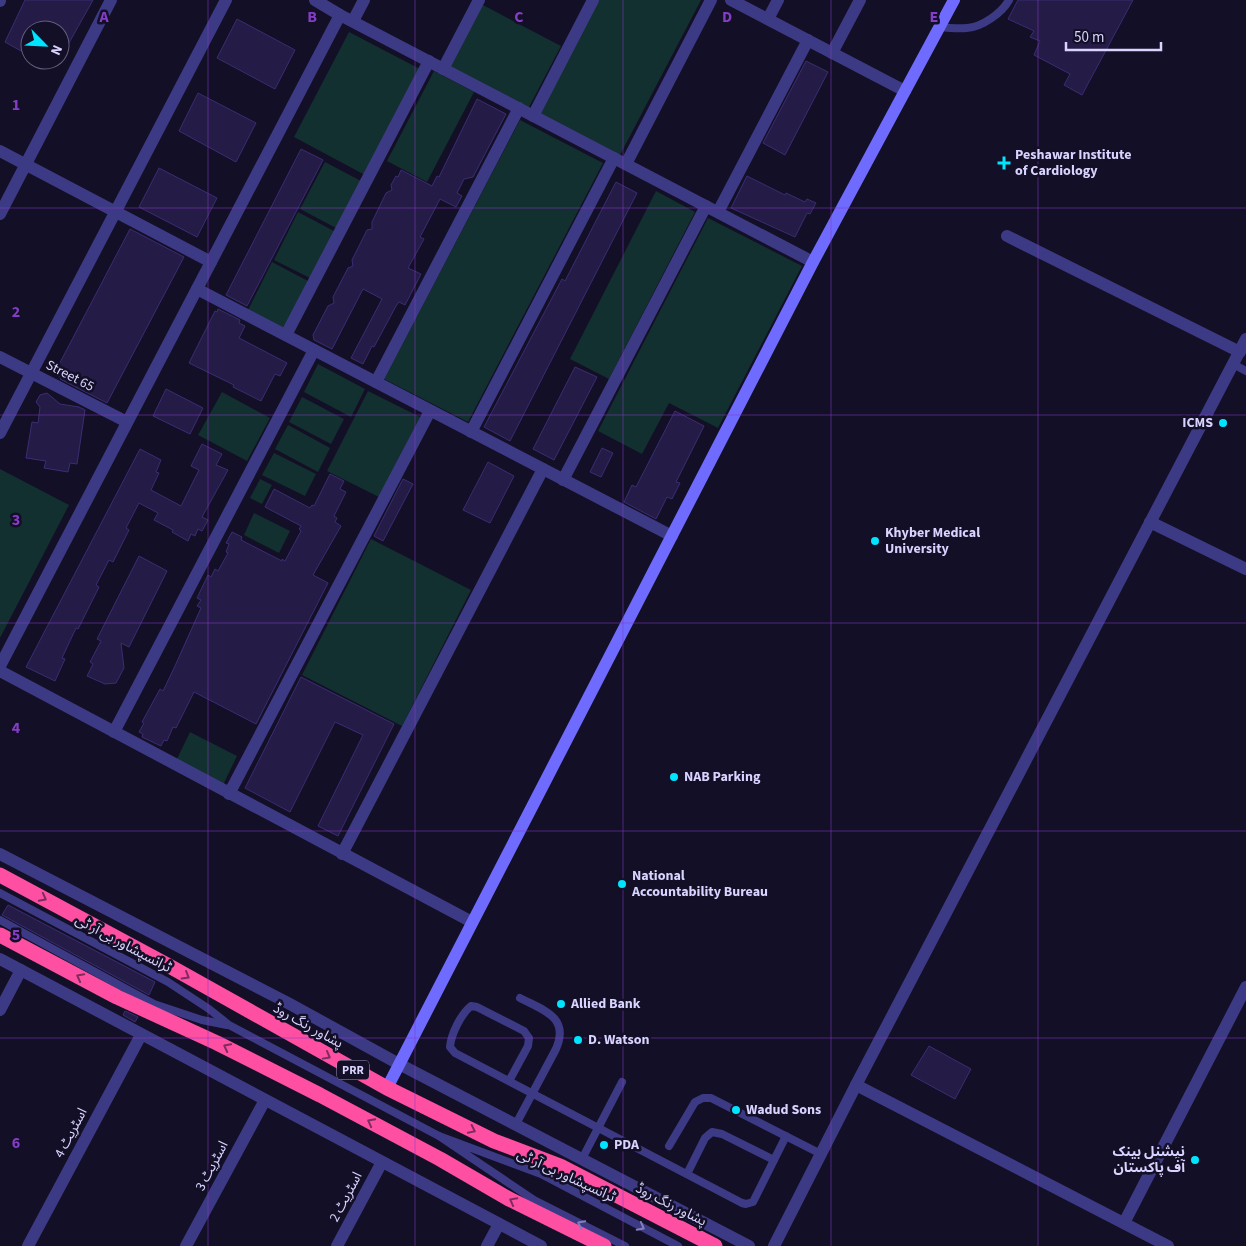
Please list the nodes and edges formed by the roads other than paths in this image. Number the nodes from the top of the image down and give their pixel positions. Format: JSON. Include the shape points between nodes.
{"nodes":[{"id":1,"x":110,"y":0,"type":"edge"},
{"id":2,"x":226,"y":0,"type":"edge"},
{"id":3,"x":315,"y":0,"type":"edge"},
{"id":4,"x":364,"y":0,"type":"edge"},
{"id":5,"x":479,"y":0,"type":"edge"},
{"id":6,"x":594,"y":0,"type":"edge"},
{"id":7,"x":711,"y":0,"type":"edge"},
{"id":8,"x":731,"y":0,"type":"edge"},
{"id":9,"x":778,"y":0,"type":"edge"},
{"id":10,"x":860,"y":0,"type":"edge"},
{"id":11,"x":954,"y":0,"type":"edge"},
{"id":12,"x":1009,"y":0,"type":"edge"},
{"id":13,"x":340,"y":15,"type":"junction"},
{"id":14,"x":768,"y":19,"type":"junction"},
{"id":15,"x":353,"y":21,"type":"junction"},
{"id":16,"x":939,"y":28,"type":"junction"},
{"id":17,"x":808,"y":40,"type":"junction"},
{"id":18,"x":832,"y":53,"type":"junction"},
{"id":19,"x":429,"y":61,"type":"junction"},
{"id":20,"x":443,"y":69,"type":"junction"},
{"id":21,"x":905,"y":91,"type":"junction"},
{"id":22,"x":519,"y":108,"type":"junction"},
{"id":23,"x":533,"y":116,"type":"junction"},
{"id":24,"x":0,"y":151,"type":"edge"},
{"id":25,"x":620,"y":161,"type":"junction"},
{"id":26,"x":26,"y":164,"type":"junction"},
{"id":27,"x":706,"y":206,"type":"junction"},
{"id":28,"x":116,"y":212,"type":"junction"},
{"id":29,"x":718,"y":212,"type":"junction"},
{"id":30,"x":0,"y":214,"type":"edge"},
{"id":31,"x":1007,"y":236,"type":"dead end"},
{"id":32,"x":211,"y":262,"type":"junction"},
{"id":33,"x":813,"y":262,"type":"junction"},
{"id":34,"x":197,"y":288,"type":"junction"},
{"id":35,"x":286,"y":335,"type":"junction"},
{"id":36,"x":1246,"y":339,"type":"edge"},
{"id":37,"x":314,"y":350,"type":"junction"},
{"id":38,"x":1240,"y":352,"type":"junction"},
{"id":39,"x":0,"y":357,"type":"edge"},
{"id":40,"x":1233,"y":364,"type":"junction"},
{"id":41,"x":1246,"y":371,"type":"edge"},
{"id":42,"x":31,"y":373,"type":"junction"},
{"id":43,"x":376,"y":382,"type":"junction"},
{"id":44,"x":430,"y":410,"type":"junction"},
{"id":45,"x":128,"y":422,"type":"junction"},
{"id":46,"x":471,"y":432,"type":"junction"},
{"id":47,"x":0,"y":433,"type":"edge"},
{"id":48,"x":543,"y":469,"type":"junction"},
{"id":49,"x":563,"y":480,"type":"junction"},
{"id":50,"x":1150,"y":522,"type":"junction"},
{"id":51,"x":672,"y":536,"type":"junction"},
{"id":52,"x":1246,"y":569,"type":"edge"},
{"id":53,"x":0,"y":666,"type":"edge"},
{"id":54,"x":0,"y":671,"type":"edge"},
{"id":55,"x":114,"y":732,"type":"junction"},
{"id":56,"x":230,"y":794,"type":"junction"},
{"id":57,"x":0,"y":854,"type":"edge"},
{"id":58,"x":342,"y":854,"type":"junction"},
{"id":59,"x":0,"y":875,"type":"edge"},
{"id":60,"x":0,"y":893,"type":"edge"},
{"id":61,"x":0,"y":920,"type":"edge"},
{"id":62,"x":472,"y":922,"type":"junction"},
{"id":63,"x":0,"y":935,"type":"edge"},
{"id":64,"x":0,"y":959,"type":"edge"},
{"id":65,"x":21,"y":970,"type":"junction"},
{"id":66,"x":1246,"y":987,"type":"edge"},
{"id":67,"x":520,"y":998,"type":"dead end"},
{"id":68,"x":0,"y":1010,"type":"edge"},
{"id":69,"x":228,"y":1025,"type":"junction"},
{"id":70,"x":141,"y":1035,"type":"junction"},
{"id":71,"x":399,"y":1064,"type":"junction"},
{"id":72,"x":509,"y":1081,"type":"junction"},
{"id":73,"x":622,"y":1082,"type":"dead end"},
{"id":74,"x":856,"y":1085,"type":"junction"},
{"id":75,"x":386,"y":1088,"type":"junction"},
{"id":76,"x":533,"y":1093,"type":"junction"},
{"id":77,"x":265,"y":1100,"type":"junction"},
{"id":78,"x":516,"y":1124,"type":"junction"},
{"id":79,"x":598,"y":1128,"type":"junction"},
{"id":80,"x":438,"y":1136,"type":"junction"},
{"id":81,"x":786,"y":1136,"type":"junction"},
{"id":82,"x":669,"y":1146,"type":"dead end"},
{"id":83,"x":821,"y":1154,"type":"junction"},
{"id":84,"x":582,"y":1159,"type":"junction"},
{"id":85,"x":774,"y":1160,"type":"junction"},
{"id":86,"x":382,"y":1162,"type":"junction"},
{"id":87,"x":687,"y":1174,"type":"junction"},
{"id":88,"x":1124,"y":1223,"type":"junction"},
{"id":89,"x":499,"y":1224,"type":"junction"},
{"id":90,"x":28,"y":1246,"type":"edge"},
{"id":91,"x":186,"y":1246,"type":"edge"},
{"id":92,"x":337,"y":1246,"type":"edge"},
{"id":93,"x":487,"y":1246,"type":"edge"},
{"id":94,"x":541,"y":1246,"type":"edge"},
{"id":95,"x":604,"y":1246,"type":"edge"},
{"id":96,"x":625,"y":1246,"type":"edge"},
{"id":97,"x":678,"y":1246,"type":"edge"},
{"id":98,"x":715,"y":1246,"type":"edge"},
{"id":99,"x":749,"y":1246,"type":"edge"},
{"id":100,"x":774,"y":1246,"type":"edge"},
{"id":101,"x":1168,"y":1246,"type":"edge"}],
"edges":[{"from":1,"to":26,"type":"street"},
{"from":2,"to":28,"type":"street"},
{"from":3,"to":13,"type":"street"},
{"from":4,"to":15,"type":"street"},
{"from":5,"to":20,"type":"street"},
{"from":6,"to":23,"type":"street"},
{"from":7,"to":25,"type":"street"},
{"from":8,"to":14,"type":"street"},
{"from":9,"to":14,"type":"street"},
{"from":10,"to":18,"type":"street"},
{"from":11,"to":16,"type":"street"},
{"from":12,"to":16,"type":"lane","via":[[987,21],[969,28]]},
{"from":13,"to":15,"type":"street"},
{"from":13,"to":32,"type":"street"},
{"from":14,"to":17,"type":"street"},
{"from":15,"to":19,"type":"street"},
{"from":16,"to":21,"type":"street"},
{"from":17,"to":18,"type":"street"},
{"from":17,"to":29,"type":"street"},
{"from":18,"to":21,"type":"street"},
{"from":19,"to":20,"type":"street"},
{"from":19,"to":35,"type":"street"},
{"from":20,"to":22,"type":"street"},
{"from":21,"to":33,"type":"street"},
{"from":22,"to":23,"type":"street"},
{"from":22,"to":43,"type":"street"},
{"from":23,"to":25,"type":"street"},
{"from":24,"to":26,"type":"street"},
{"from":25,"to":27,"type":"street"},
{"from":25,"to":46,"type":"street"},
{"from":26,"to":28,"type":"street"},
{"from":26,"to":30,"type":"street"},
{"from":27,"to":29,"type":"street"},
{"from":27,"to":49,"type":"street"},
{"from":28,"to":32,"type":"street"},
{"from":28,"to":42,"type":"street"},
{"from":29,"to":33,"type":"street"},
{"from":31,"to":38,"type":"street"},
{"from":32,"to":34,"type":"street"},
{"from":33,"to":51,"type":"street"},
{"from":34,"to":35,"type":"street"},
{"from":34,"to":45,"type":"street"},
{"from":35,"to":37,"type":"street"},
{"from":36,"to":38,"type":"street"},
{"from":37,"to":43,"type":"street"},
{"from":37,"to":55,"type":"street"},
{"from":38,"to":40,"type":"street"},
{"from":39,"to":42,"type":"street","name":"Street 65"},
{"from":40,"to":41,"type":"lane"},
{"from":40,"to":50,"type":"street"},
{"from":42,"to":45,"type":"street","name":"Street 65"},
{"from":42,"to":47,"type":"street"},
{"from":43,"to":44,"type":"street"},
{"from":44,"to":46,"type":"street"},
{"from":44,"to":56,"type":"street"},
{"from":45,"to":53,"type":"street"},
{"from":46,"to":48,"type":"street"},
{"from":48,"to":49,"type":"street"},
{"from":48,"to":58,"type":"street"},
{"from":49,"to":51,"type":"street"},
{"from":50,"to":52,"type":"street"},
{"from":50,"to":74,"type":"street"},
{"from":51,"to":62,"type":"street"},
{"from":54,"to":55,"type":"street"},
{"from":55,"to":56,"type":"street"},
{"from":56,"to":58,"type":"street"},
{"from":57,"to":71,"type":"street"},
{"from":58,"to":62,"type":"street"},
{"from":59,"to":75,"type":"highway","name":"پشاور رنگ روڈ","number":"PRR","one_way":true},
{"from":60,"to":69,"type":"lane","name":"ٹرانسپشاور بی آر ٹی","via":[[168,982]]},
{"from":61,"to":69,"type":"lane","name":"ٹرانسپشاور بی آر ٹی","via":[[154,1004]]},
{"from":62,"to":71,"type":"street"},
{"from":95,"to":63,"type":"highway","one_way":true,"via":[[509,1199],[320,1095],[117,997]]},
{"from":64,"to":65,"type":"street"},
{"from":65,"to":68,"type":"street"},
{"from":65,"to":70,"type":"street"},
{"from":66,"to":88,"type":"street"},
{"from":67,"to":76,"type":"lane","via":[[548,1012],[561,1030],[560,1039]]},
{"from":69,"to":80,"type":"lane","name":"ٹرانسپشاور بی آر ٹی"},
{"from":70,"to":77,"type":"street"},
{"from":70,"to":90,"type":"street","name":"اسٹریٹ 4"},
{"from":71,"to":75,"type":"street"},
{"from":71,"to":78,"type":"street"},
{"from":72,"to":72,"type":"lane","via":[[455,1053],[450,1047],[466,1010],[471,1006],[524,1031],[529,1038]]},
{"from":72,"to":76,"type":"lane"},
{"from":73,"to":79,"type":"lane"},
{"from":74,"to":83,"type":"street"},
{"from":74,"to":88,"type":"street"},
{"from":75,"to":98,"type":"highway","name":"پشاور رنگ روڈ","number":"PRR","one_way":true,"via":[[494,1141],[560,1166]]},
{"from":76,"to":78,"type":"lane"},
{"from":76,"to":79,"type":"lane"},
{"from":77,"to":86,"type":"street"},
{"from":77,"to":91,"type":"street","name":"اسٹریٹ 3"},
{"from":78,"to":84,"type":"street"},
{"from":79,"to":84,"type":"lane"},
{"from":79,"to":87,"type":"lane"},
{"from":96,"to":80,"type":"lane","name":"ٹرانسپشاور بی آر ٹی","one_way":true,"via":[[534,1200]]},
{"from":80,"to":97,"type":"lane","name":"ٹرانسپشاور بی آر ٹی","one_way":true,"via":[[541,1174]]},
{"from":81,"to":82,"type":"lane","via":[[719,1101],[703,1098],[690,1108]]},
{"from":81,"to":83,"type":"lane"},
{"from":81,"to":85,"type":"lane"},
{"from":83,"to":100,"type":"street"},
{"from":84,"to":99,"type":"street"},
{"from":85,"to":87,"type":"lane","via":[[712,1132],[704,1138]]},
{"from":85,"to":87,"type":"lane","via":[[750,1204],[742,1203]]},
{"from":86,"to":89,"type":"street"},
{"from":86,"to":92,"type":"street","name":"اسٹریٹ 2"},
{"from":88,"to":101,"type":"street"},
{"from":89,"to":93,"type":"street"},
{"from":89,"to":94,"type":"street"}]}
